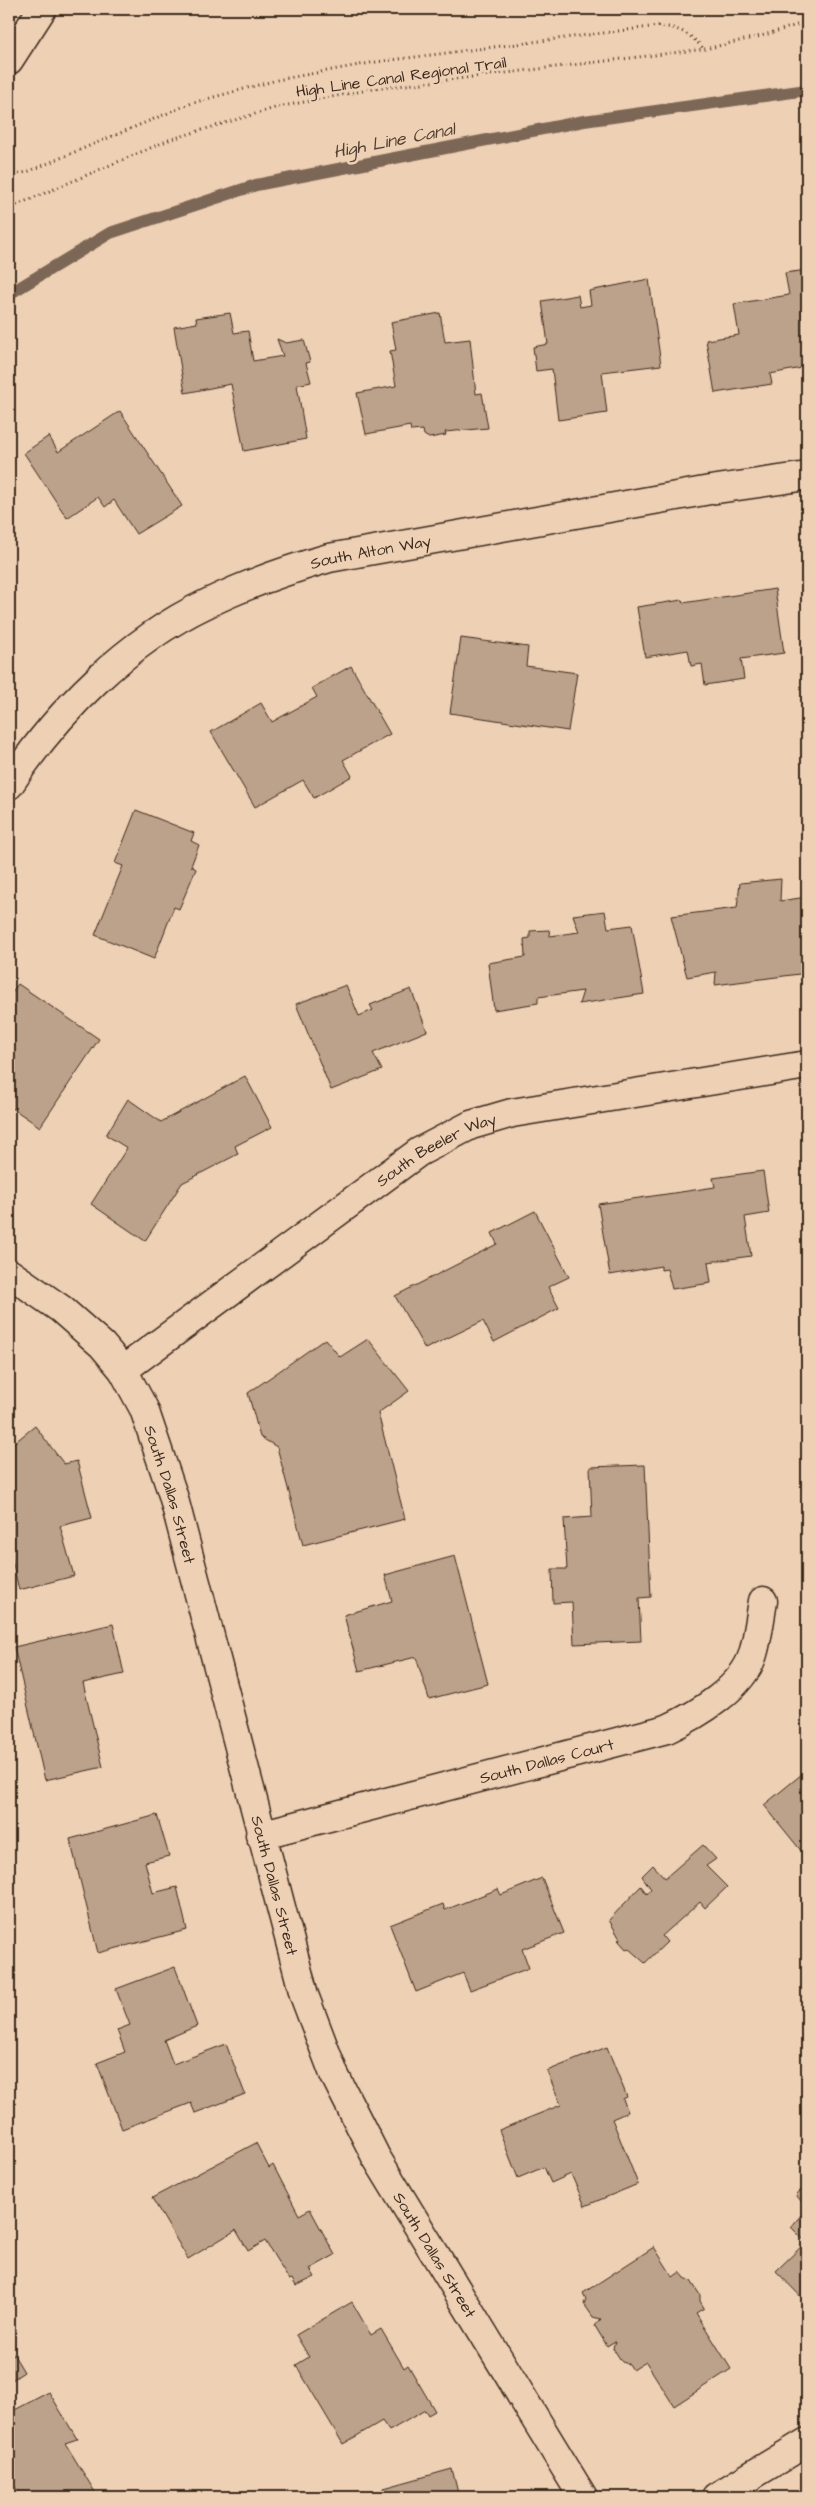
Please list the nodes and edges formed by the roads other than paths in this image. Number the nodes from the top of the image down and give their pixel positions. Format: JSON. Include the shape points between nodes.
{"nodes":[{"id":1,"x":42,"y":9,"type":"edge"},
{"id":2,"x":9,"y":60,"type":"edge"},
{"id":3,"x":807,"y":476,"type":"edge"},
{"id":4,"x":9,"y":785,"type":"edge"},
{"id":5,"x":807,"y":1065,"type":"edge"},
{"id":6,"x":9,"y":1273,"type":"edge"},
{"id":7,"x":123,"y":1370,"type":"junction"},
{"id":8,"x":763,"y":1601,"type":"dead end"},
{"id":9,"x":260,"y":1835,"type":"junction"},
{"id":10,"x":807,"y":2442,"type":"edge"},
{"id":11,"x":583,"y":2497,"type":"edge"},
{"id":12,"x":716,"y":2497,"type":"edge"}],
"edges":[{"from":1,"to":2,"type":"street"},
{"from":3,"to":4,"type":"street","name":"South Alton Way","via":[[328,558],[283,571],[206,603],[150,637],[85,691],[34,747]]},
{"from":5,"to":7,"type":"street","name":"South Beeler Way","via":[[533,1108],[450,1134],[419,1152]]},
{"from":6,"to":7,"type":"street","name":"South Dallas Street","via":[[74,1320]]},
{"from":7,"to":9,"type":"street","name":"South Dallas Street","via":[[144,1409],[173,1495]]},
{"from":8,"to":9,"type":"street","name":"South Dallas Court","via":[[752,1656],[734,1684],[712,1704],[667,1729]]},
{"from":9,"to":11,"type":"street","name":"South Dallas Street","via":[[304,1995],[334,2074],[376,2157]]},
{"from":10,"to":12,"type":"street"}]}
